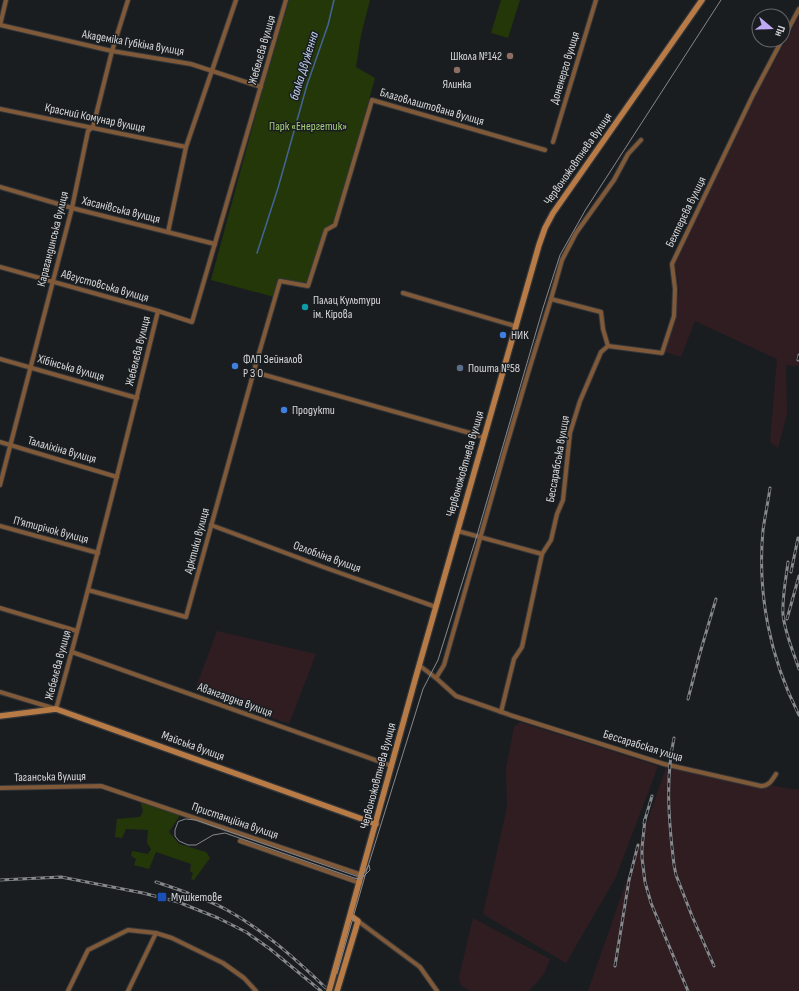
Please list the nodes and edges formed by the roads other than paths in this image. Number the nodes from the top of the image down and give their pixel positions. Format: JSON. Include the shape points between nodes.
{"nodes":[{"id":1,"x":6,"y":0,"type":"edge"},
{"id":2,"x":128,"y":0,"type":"edge"},
{"id":3,"x":236,"y":0,"type":"edge"},
{"id":4,"x":286,"y":0,"type":"edge"},
{"id":5,"x":596,"y":0,"type":"edge"},
{"id":6,"x":702,"y":0,"type":"edge"},
{"id":7,"x":799,"y":9,"type":"edge"},
{"id":8,"x":791,"y":24,"type":"edge"},
{"id":9,"x":0,"y":25,"type":"edge"},
{"id":10,"x":779,"y":48,"type":"edge"},
{"id":11,"x":112,"y":51,"type":"junction"},
{"id":12,"x":211,"y":70,"type":"junction"},
{"id":13,"x":261,"y":87,"type":"junction"},
{"id":14,"x":0,"y":109,"type":"edge"},
{"id":15,"x":93,"y":127,"type":"junction"},
{"id":16,"x":641,"y":140,"type":"dead end"},
{"id":17,"x":553,"y":142,"type":"dead end"},
{"id":18,"x":186,"y":147,"type":"junction"},
{"id":19,"x":545,"y":150,"type":"dead end"},
{"id":20,"x":0,"y":187,"type":"edge"},
{"id":21,"x":72,"y":208,"type":"junction"},
{"id":22,"x":168,"y":232,"type":"junction"},
{"id":23,"x":215,"y":244,"type":"junction"},
{"id":24,"x":0,"y":267,"type":"edge"},
{"id":25,"x":280,"y":281,"type":"joint"},
{"id":26,"x":52,"y":282,"type":"junction"},
{"id":27,"x":403,"y":293,"type":"dead end"},
{"id":28,"x":551,"y":299,"type":"junction"},
{"id":29,"x":158,"y":311,"type":"junction"},
{"id":30,"x":515,"y":326,"type":"junction"},
{"id":31,"x":608,"y":346,"type":"junction"},
{"id":32,"x":0,"y":359,"type":"edge"},
{"id":33,"x":30,"y":367,"type":"junction"},
{"id":34,"x":254,"y":372,"type":"junction"},
{"id":35,"x":137,"y":398,"type":"junction"},
{"id":36,"x":484,"y":437,"type":"junction"},
{"id":37,"x":0,"y":442,"type":"edge"},
{"id":38,"x":10,"y":445,"type":"junction"},
{"id":39,"x":118,"y":477,"type":"junction"},
{"id":40,"x":0,"y":484,"type":"edge"},
{"id":41,"x":211,"y":525,"type":"junction"},
{"id":42,"x":0,"y":526,"type":"edge"},
{"id":43,"x":458,"y":531,"type":"junction"},
{"id":44,"x":481,"y":536,"type":"junction"},
{"id":45,"x":98,"y":553,"type":"junction"},
{"id":46,"x":542,"y":554,"type":"junction"},
{"id":47,"x":88,"y":590,"type":"junction"},
{"id":48,"x":436,"y":607,"type":"junction"},
{"id":49,"x":0,"y":608,"type":"edge"},
{"id":50,"x":77,"y":631,"type":"junction"},
{"id":51,"x":72,"y":652,"type":"junction"},
{"id":52,"x":420,"y":666,"type":"junction"},
{"id":53,"x":436,"y":678,"type":"junction"},
{"id":54,"x":0,"y":692,"type":"edge"},
{"id":55,"x":56,"y":709,"type":"junction"},
{"id":56,"x":501,"y":712,"type":"junction"},
{"id":57,"x":0,"y":716,"type":"edge"},
{"id":58,"x":392,"y":766,"type":"junction"},
{"id":59,"x":776,"y":774,"type":"dead end"},
{"id":60,"x":101,"y":786,"type":"joint"},
{"id":61,"x":0,"y":788,"type":"edge"},
{"id":62,"x":376,"y":824,"type":"junction"},
{"id":63,"x":240,"y":841,"type":"dead end"},
{"id":64,"x":362,"y":875,"type":"junction"},
{"id":65,"x":360,"y":883,"type":"junction"},
{"id":66,"x":351,"y":916,"type":"junction"},
{"id":67,"x":358,"y":921,"type":"junction"},
{"id":68,"x":156,"y":933,"type":"junction"},
{"id":69,"x":68,"y":991,"type":"edge"},
{"id":70,"x":128,"y":991,"type":"edge"},
{"id":71,"x":256,"y":991,"type":"edge"},
{"id":72,"x":329,"y":991,"type":"edge"},
{"id":73,"x":337,"y":991,"type":"edge"},
{"id":74,"x":438,"y":991,"type":"edge"}],
"edges":[{"from":1,"to":9,"type":"street"},
{"from":2,"to":11,"type":"street","name":"Карагандинська вулиця"},
{"from":3,"to":12,"type":"street"},
{"from":4,"to":13,"type":"street","name":"Жебелєва вулиця"},
{"from":5,"to":17,"type":"street","name":"Доненерго вулиця"},
{"from":6,"to":30,"type":"main road","name":"Червоножовтнева вулиця","via":[[553,213],[539,245]]},
{"from":7,"to":8,"type":"street","name":"Бехтерєва вулиця"},
{"from":9,"to":11,"type":"street","name":"Академіка Губкіна вулиця"},
{"from":10,"to":31,"type":"street","name":"Бехтерєва вулиця","via":[[672,264],[675,289],[674,316],[662,353]]},
{"from":11,"to":12,"type":"street","name":"Академіка Губкіна вулиця","via":[[191,64]]},
{"from":11,"to":15,"type":"street","name":"Карагандинська вулиця"},
{"from":12,"to":13,"type":"street","name":"Академіка Губкіна вулиця"},
{"from":12,"to":18,"type":"street"},
{"from":13,"to":23,"type":"street","name":"Жебелєва вулиця"},
{"from":14,"to":15,"type":"street","name":"Красний Комунар вулиця"},
{"from":15,"to":18,"type":"street","name":"Красний Комунар вулиця"},
{"from":15,"to":21,"type":"street","name":"Карагандинська вулиця","via":[[88,131]]},
{"from":16,"to":28,"type":"street","via":[[628,154],[614,180],[576,233],[562,260]]},
{"from":18,"to":22,"type":"street"},
{"from":19,"to":25,"type":"street","name":"Благовлаштована вулиця","via":[[372,100],[336,225],[326,230],[308,286]]},
{"from":20,"to":21,"type":"street","name":"Хасанівська вулиця"},
{"from":21,"to":22,"type":"street","name":"Хасанівська вулиця"},
{"from":21,"to":26,"type":"street","name":"Карагандинська вулиця"},
{"from":22,"to":23,"type":"street","name":"Хасанівська вулиця"},
{"from":23,"to":29,"type":"street","name":"Жебелєва вулиця","via":[[192,322]]},
{"from":24,"to":26,"type":"street","name":"Августовська вулиця"},
{"from":25,"to":34,"type":"street","name":"Арктики вулиця"},
{"from":26,"to":29,"type":"street","name":"Августовська вулиця"},
{"from":26,"to":33,"type":"street","name":"Карагандинська вулиця"},
{"from":27,"to":30,"type":"street"},
{"from":28,"to":31,"type":"street","via":[[601,312]]},
{"from":28,"to":44,"type":"street"},
{"from":29,"to":35,"type":"street","name":"Жебелєва вулиця"},
{"from":30,"to":36,"type":"main road","name":"Червоножовтнева вулиця"},
{"from":31,"to":46,"type":"street","name":"Бессарабська вулиця","via":[[601,352],[580,401],[570,433],[563,500],[551,540]]},
{"from":32,"to":33,"type":"street","name":"Хібінська вулиця"},
{"from":33,"to":35,"type":"street","name":"Хібінська вулиця"},
{"from":33,"to":38,"type":"street","name":"Карагандинська вулиця"},
{"from":34,"to":36,"type":"street"},
{"from":34,"to":41,"type":"street","name":"Арктики вулиця"},
{"from":35,"to":39,"type":"street","name":"Жебелєва вулиця"},
{"from":36,"to":43,"type":"main road","name":"Червоножовтнева вулиця"},
{"from":37,"to":38,"type":"street","name":"Талаліхіна вулиця"},
{"from":38,"to":39,"type":"street","name":"Талаліхіна вулиця"},
{"from":38,"to":40,"type":"street","name":"Карагандинська вулиця"},
{"from":39,"to":45,"type":"street","name":"Жебелєва вулиця"},
{"from":41,"to":47,"type":"street","name":"Арктики вулиця","via":[[186,617]]},
{"from":41,"to":48,"type":"street","name":"Оглобліна вулиця"},
{"from":42,"to":45,"type":"street","name":"П’ятирічок вулиця"},
{"from":43,"to":44,"type":"street"},
{"from":43,"to":48,"type":"main road","name":"Червоножовтнева вулиця"},
{"from":44,"to":46,"type":"street"},
{"from":44,"to":53,"type":"street","via":[[444,665]]},
{"from":45,"to":47,"type":"street","name":"Жебелєва вулиця"},
{"from":46,"to":56,"type":"street","via":[[522,647],[514,659]]},
{"from":47,"to":50,"type":"street","name":"Жебелєва вулиця"},
{"from":48,"to":52,"type":"main road","name":"Червоножовтнева вулиця"},
{"from":49,"to":50,"type":"street"},
{"from":50,"to":51,"type":"street","name":"Жебелєва вулиця"},
{"from":51,"to":55,"type":"street","name":"Жебелєва вулиця"},
{"from":51,"to":58,"type":"street","name":"Авангардна вулиця"},
{"from":52,"to":53,"type":"street","name":"Бессарабская улица"},
{"from":52,"to":58,"type":"main road","name":"Червоножовтнева вулиця"},
{"from":53,"to":56,"type":"street","name":"Бессарабская улица","via":[[456,696]]},
{"from":54,"to":55,"type":"street"},
{"from":55,"to":57,"type":"main road","name":"Майська вулиця"},
{"from":55,"to":62,"type":"main road","name":"Майська вулиця"},
{"from":56,"to":59,"type":"street","name":"Бессарабская улица","via":[[664,764],[766,786]]},
{"from":58,"to":62,"type":"main road","name":"Червоножовтнева вулиця"},
{"from":60,"to":61,"type":"street","name":"Таганська вулиця"},
{"from":60,"to":64,"type":"street","name":"Пристанційна вулиця"},
{"from":62,"to":64,"type":"main road","name":"Червоножовтнева вулиця"},
{"from":63,"to":65,"type":"street","name":"Пристанційна вулиця"},
{"from":64,"to":65,"type":"main road","name":"Червоножовтнева вулиця"},
{"from":65,"to":66,"type":"main road","name":"Червоножовтнева вулиця"},
{"from":66,"to":67,"type":"main road"},
{"from":66,"to":72,"type":"main road","name":"Червоножовтнева вулиця","bridge":true},
{"from":67,"to":73,"type":"main road"},
{"from":67,"to":74,"type":"street","via":[[420,967]]},
{"from":68,"to":69,"type":"street","via":[[128,930],[88,950]]},
{"from":68,"to":70,"type":"street"},
{"from":68,"to":71,"type":"street","via":[[224,963]]}]}
